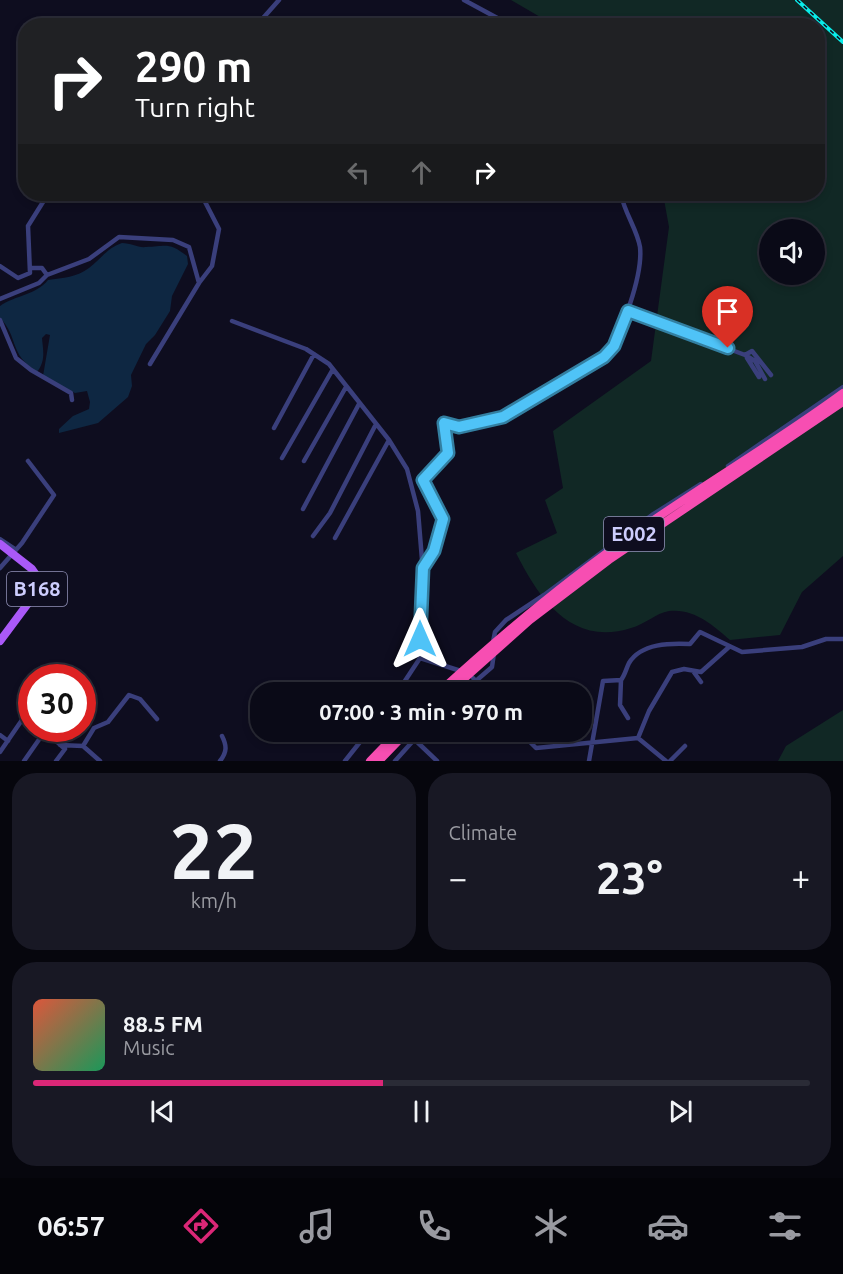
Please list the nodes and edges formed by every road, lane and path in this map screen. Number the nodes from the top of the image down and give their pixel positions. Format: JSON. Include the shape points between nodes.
{"nodes":[{"id":1,"x":279,"y":0,"type":"edge"},
{"id":2,"x":464,"y":0,"type":"edge"},
{"id":3,"x":263,"y":18,"type":"edge"},
{"id":4,"x":497,"y":18,"type":"edge"},
{"id":5,"x":44,"y":201,"type":"edge"},
{"id":6,"x":205,"y":201,"type":"edge"},
{"id":7,"x":624,"y":201,"type":"edge"},
{"id":8,"x":0,"y":266,"type":"edge"},
{"id":9,"x":31,"y":268,"type":"junction"},
{"id":10,"x":47,"y":275,"type":"junction"},
{"id":11,"x":199,"y":283,"type":"junction"},
{"id":12,"x":0,"y":299,"type":"edge"},
{"id":13,"x":628,"y":311,"type":"junction"},
{"id":14,"x":0,"y":320,"type":"edge"},
{"id":15,"x":232,"y":321,"type":"dead end"},
{"id":16,"x":314,"y":354,"type":"junction"},
{"id":17,"x":745,"y":355,"type":"junction"},
{"id":18,"x":150,"y":364,"type":"dead end"},
{"id":19,"x":333,"y":369,"type":"junction"},
{"id":20,"x":771,"y":375,"type":"dead end"},
{"id":21,"x":762,"y":378,"type":"dead end"},
{"id":22,"x":346,"y":387,"type":"junction"},
{"id":23,"x":843,"y":387,"type":"edge"},
{"id":24,"x":843,"y":393,"type":"edge"},
{"id":25,"x":72,"y":400,"type":"dead end"},
{"id":26,"x":843,"y":402,"type":"edge"},
{"id":27,"x":359,"y":404,"type":"junction"},
{"id":28,"x":375,"y":426,"type":"junction"},
{"id":29,"x":274,"y":428,"type":"dead end"},
{"id":30,"x":389,"y":440,"type":"junction"},
{"id":31,"x":282,"y":458,"type":"dead end"},
{"id":32,"x":28,"y":461,"type":"dead end"},
{"id":33,"x":304,"y":461,"type":"dead end"},
{"id":34,"x":303,"y":509,"type":"dead end"},
{"id":35,"x":313,"y":537,"type":"dead end"},
{"id":36,"x":335,"y":538,"type":"dead end"},
{"id":37,"x":0,"y":539,"type":"edge"},
{"id":38,"x":0,"y":544,"type":"edge"},
{"id":39,"x":13,"y":551,"type":"junction"},
{"id":40,"x":0,"y":568,"type":"edge"},
{"id":41,"x":423,"y":568,"type":"junction"},
{"id":42,"x":843,"y":639,"type":"edge"},
{"id":43,"x":0,"y":641,"type":"edge"},
{"id":44,"x":729,"y":647,"type":"junction"},
{"id":45,"x":420,"y":657,"type":"junction"},
{"id":46,"x":693,"y":671,"type":"junction"},
{"id":47,"x":475,"y":680,"type":"joint"},
{"id":48,"x":621,"y":680,"type":"junction"},
{"id":49,"x":404,"y":682,"type":"edge"},
{"id":50,"x":450,"y":682,"type":"edge"},
{"id":51,"x":460,"y":682,"type":"edge"},
{"id":52,"x":701,"y":682,"type":"dead end"},
{"id":53,"x":628,"y":718,"type":"dead end"},
{"id":54,"x":157,"y":719,"type":"dead end"},
{"id":55,"x":18,"y":726,"type":"edge"},
{"id":56,"x":0,"y":735,"type":"edge"},
{"id":57,"x":222,"y":736,"type":"dead end"},
{"id":58,"x":638,"y":738,"type":"junction"},
{"id":59,"x":8,"y":741,"type":"junction"},
{"id":60,"x":36,"y":742,"type":"edge"},
{"id":61,"x":57,"y":742,"type":"edge"},
{"id":62,"x":360,"y":742,"type":"edge"},
{"id":63,"x":388,"y":742,"type":"edge"},
{"id":64,"x":402,"y":742,"type":"edge"},
{"id":65,"x":407,"y":742,"type":"edge"},
{"id":66,"x":418,"y":742,"type":"edge"},
{"id":67,"x":530,"y":742,"type":"edge"},
{"id":68,"x":592,"y":744,"type":"junction"},
{"id":69,"x":60,"y":745,"type":"junction"},
{"id":70,"x":685,"y":746,"type":"dead end"},
{"id":71,"x":83,"y":747,"type":"junction"},
{"id":72,"x":0,"y":752,"type":"edge"},
{"id":73,"x":24,"y":761,"type":"edge"},
{"id":74,"x":56,"y":761,"type":"edge"},
{"id":75,"x":100,"y":761,"type":"edge"},
{"id":76,"x":220,"y":761,"type":"edge"},
{"id":77,"x":345,"y":761,"type":"edge"},
{"id":78,"x":370,"y":761,"type":"edge"},
{"id":79,"x":379,"y":761,"type":"edge"},
{"id":80,"x":395,"y":761,"type":"edge"},
{"id":81,"x":437,"y":761,"type":"edge"},
{"id":82,"x":588,"y":761,"type":"edge"},
{"id":83,"x":668,"y":761,"type":"edge"}],
"edges":[{"from":1,"to":3,"type":"street"},
{"from":2,"to":4,"type":"street"},
{"from":5,"to":9,"type":"street","via":[[28,226]]},
{"from":6,"to":11,"type":"street","via":[[219,229],[212,266]]},
{"from":7,"to":13,"type":"street","via":[[640,246]]},
{"from":8,"to":9,"type":"street","via":[[18,278],[28,276]]},
{"from":9,"to":10,"type":"street","via":[[42,268]]},
{"from":10,"to":11,"type":"street","via":[[88,259],[119,237],[141,237],[173,240],[189,247]]},
{"from":10,"to":12,"type":"street","via":[[39,283]]},
{"from":11,"to":18,"type":"street"},
{"from":13,"to":17,"type":"street"},
{"from":13,"to":41,"type":"street","via":[[614,346],[604,357],[503,417],[459,427],[442,425],[448,453],[423,480],[441,513],[442,526],[434,551]]},
{"from":14,"to":25,"type":"street","via":[[16,358],[71,393]]},
{"from":15,"to":16,"type":"street"},
{"from":16,"to":19,"type":"street"},
{"from":16,"to":29,"type":"street"},
{"from":17,"to":20,"type":"street","via":[[752,351]]},
{"from":17,"to":21,"type":"street"},
{"from":19,"to":22,"type":"street"},
{"from":19,"to":31,"type":"street"},
{"from":22,"to":27,"type":"street"},
{"from":22,"to":33,"type":"street"},
{"from":23,"to":47,"type":"street","via":[[652,515],[506,620],[493,638],[495,664]]},
{"from":24,"to":50,"type":"highway","number":"E002","bridge":true,"via":[[591,565]]},
{"from":26,"to":51,"type":"highway","number":"E002","bridge":true,"via":[[609,560],[530,620]]},
{"from":27,"to":28,"type":"street"},
{"from":27,"to":34,"type":"street"},
{"from":28,"to":30,"type":"street"},
{"from":28,"to":35,"type":"street","via":[[330,513]]},
{"from":30,"to":36,"type":"street"},
{"from":30,"to":41,"type":"street","via":[[407,469],[418,511]]},
{"from":32,"to":39,"type":"street","via":[[54,495]]},
{"from":37,"to":39,"type":"street"},
{"from":38,"to":39,"type":"main road","number":"B168"},
{"from":39,"to":40,"type":"street"},
{"from":39,"to":43,"type":"main road","number":"B168","via":[[37,573],[39,584]]},
{"from":41,"to":45,"type":"street"},
{"from":42,"to":44,"type":"street","via":[[742,652]]},
{"from":44,"to":46,"type":"street","via":[[705,669]]},
{"from":44,"to":48,"type":"street","via":[[700,632],[690,644],[656,645],[631,661]]},
{"from":45,"to":47,"type":"street","via":[[460,669]]},
{"from":45,"to":49,"type":"street"},
{"from":46,"to":52,"type":"street"},
{"from":46,"to":58,"type":"street","via":[[672,672]]},
{"from":48,"to":53,"type":"street","via":[[620,705]]},
{"from":48,"to":68,"type":"street","via":[[603,681]]},
{"from":54,"to":71,"type":"street","via":[[140,699],[129,695],[108,722],[94,729]]},
{"from":55,"to":59,"type":"street"},
{"from":56,"to":59,"type":"street"},
{"from":57,"to":76,"type":"street","via":[[226,744]]},
{"from":58,"to":68,"type":"street"},
{"from":58,"to":83,"type":"street"},
{"from":59,"to":72,"type":"street"},
{"from":60,"to":73,"type":"street"},
{"from":61,"to":69,"type":"street"},
{"from":62,"to":77,"type":"street"},
{"from":63,"to":78,"type":"highway"},
{"from":64,"to":79,"type":"highway"},
{"from":65,"to":80,"type":"street"},
{"from":66,"to":81,"type":"street"},
{"from":67,"to":68,"type":"street","via":[[536,748]]},
{"from":68,"to":82,"type":"street"},
{"from":69,"to":71,"type":"street"},
{"from":69,"to":74,"type":"street","via":[[65,749]]},
{"from":70,"to":83,"type":"street"},
{"from":71,"to":75,"type":"street"}]}
